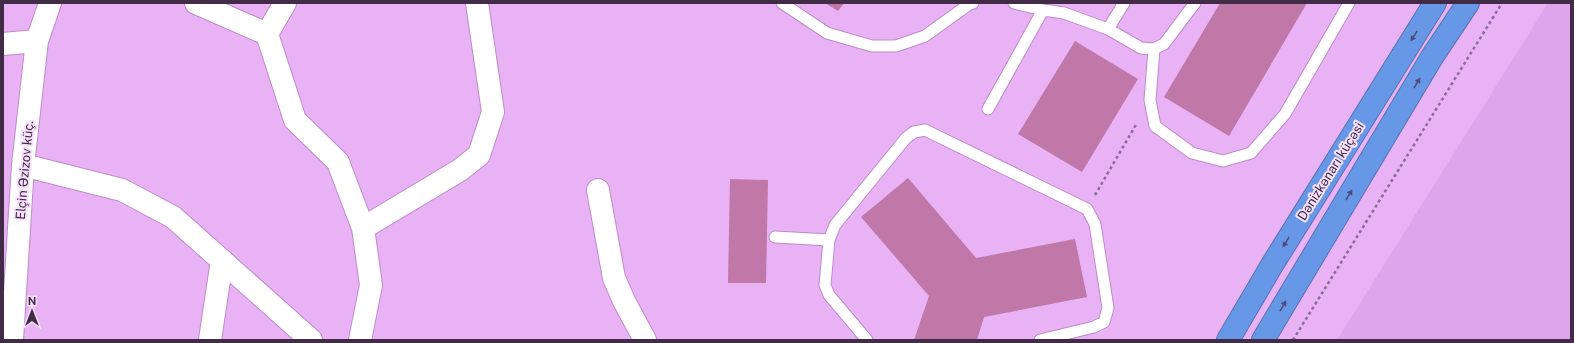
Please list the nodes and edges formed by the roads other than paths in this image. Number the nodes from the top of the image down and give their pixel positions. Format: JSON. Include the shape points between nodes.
{"nodes":[{"id":1,"x":50,"y":3,"type":"edge"},
{"id":2,"x":196,"y":3,"type":"edge"},
{"id":3,"x":286,"y":3,"type":"edge"},
{"id":4,"x":477,"y":3,"type":"edge"},
{"id":5,"x":782,"y":3,"type":"edge"},
{"id":6,"x":973,"y":3,"type":"edge"},
{"id":7,"x":1014,"y":3,"type":"edge"},
{"id":8,"x":1124,"y":3,"type":"edge"},
{"id":9,"x":1195,"y":3,"type":"edge"},
{"id":10,"x":1349,"y":3,"type":"edge"},
{"id":11,"x":1435,"y":3,"type":"edge"},
{"id":12,"x":1468,"y":3,"type":"edge"},
{"id":13,"x":1043,"y":10,"type":"junction"},
{"id":14,"x":1108,"y":30,"type":"junction"},
{"id":15,"x":267,"y":34,"type":"junction"},
{"id":16,"x":37,"y":41,"type":"junction"},
{"id":17,"x":3,"y":44,"type":"edge"},
{"id":18,"x":1154,"y":49,"type":"junction"},
{"id":19,"x":988,"y":109,"type":"dead end"},
{"id":20,"x":23,"y":164,"type":"junction"},
{"id":21,"x":598,"y":190,"type":"dead end"},
{"id":22,"x":363,"y":228,"type":"junction"},
{"id":23,"x":775,"y":237,"type":"dead end"},
{"id":24,"x":828,"y":240,"type":"junction"},
{"id":25,"x":222,"y":260,"type":"junction"},
{"id":26,"x":12,"y":340,"type":"edge"},
{"id":27,"x":210,"y":340,"type":"edge"},
{"id":28,"x":311,"y":340,"type":"edge"},
{"id":29,"x":360,"y":340,"type":"edge"},
{"id":30,"x":645,"y":340,"type":"edge"},
{"id":31,"x":867,"y":340,"type":"edge"},
{"id":32,"x":1040,"y":340,"type":"edge"},
{"id":33,"x":1228,"y":340,"type":"edge"},
{"id":34,"x":1263,"y":340,"type":"edge"}],
"edges":[{"from":1,"to":16,"type":"street","name":"Elçin Əzizov küç."},
{"from":2,"to":15,"type":"street"},
{"from":3,"to":15,"type":"street"},
{"from":4,"to":22,"type":"street","via":[[493,112],[479,155],[460,170]]},
{"from":5,"to":6,"type":"lane","via":[[827,33],[872,46],[896,46],[924,36]]},
{"from":7,"to":13,"type":"lane"},
{"from":8,"to":14,"type":"lane"},
{"from":9,"to":18,"type":"lane","via":[[1164,44]]},
{"from":10,"to":18,"type":"lane","via":[[1285,114],[1251,153],[1223,161],[1192,153],[1155,126],[1150,100]]},
{"from":11,"to":33,"type":"highway","name":"Dənizkənarı küçəsi","one_way":true},
{"from":34,"to":12,"type":"highway","one_way":true,"via":[[1432,57]]},
{"from":13,"to":14,"type":"lane","via":[[1064,13]]},
{"from":13,"to":19,"type":"lane"},
{"from":14,"to":18,"type":"lane","via":[[1141,48]]},
{"from":15,"to":22,"type":"street","via":[[295,120],[338,162]]},
{"from":16,"to":17,"type":"street"},
{"from":16,"to":20,"type":"street","name":"Elçin Əzizov küç."},
{"from":20,"to":25,"type":"street","via":[[122,190],[173,217]]},
{"from":20,"to":26,"type":"street","name":"Elçin Əzizov küç."},
{"from":21,"to":30,"type":"street","via":[[614,278]]},
{"from":22,"to":29,"type":"street","via":[[371,285]]},
{"from":23,"to":24,"type":"lane"},
{"from":24,"to":31,"type":"lane","via":[[825,285],[829,295]]},
{"from":24,"to":32,"type":"lane","via":[[835,225],[906,138],[914,132],[925,130],[1087,209],[1095,224],[1107,300],[1108,308],[1104,322],[1094,327]]},
{"from":25,"to":27,"type":"street"},
{"from":25,"to":28,"type":"street"}]}
